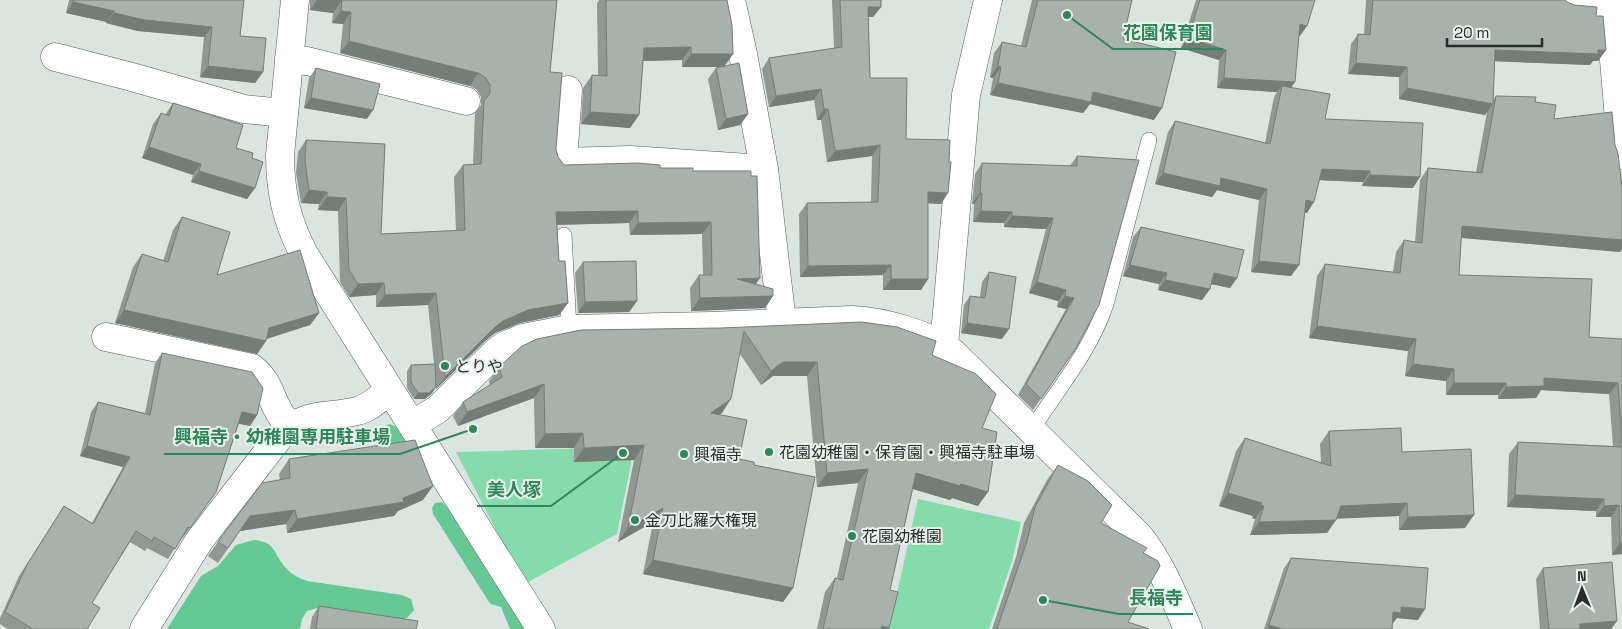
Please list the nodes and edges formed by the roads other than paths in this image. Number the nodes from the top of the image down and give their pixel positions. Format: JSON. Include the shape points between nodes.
{"nodes":[{"id":1,"x":295,"y":0,"type":"edge"},
{"id":2,"x":731,"y":0,"type":"edge"},
{"id":3,"x":988,"y":0,"type":"edge"},
{"id":4,"x":1568,"y":0,"type":"edge"},
{"id":5,"x":1608,"y":2,"type":"edge"},
{"id":6,"x":55,"y":57,"type":"dead end"},
{"id":7,"x":289,"y":59,"type":"junction"},
{"id":8,"x":568,"y":90,"type":"dead end"},
{"id":9,"x":466,"y":101,"type":"dead end"},
{"id":10,"x":284,"y":113,"type":"junction"},
{"id":11,"x":1150,"y":140,"type":"dead end"},
{"id":12,"x":1622,"y":155,"type":"edge"},
{"id":13,"x":764,"y":169,"type":"junction"},
{"id":14,"x":564,"y":235,"type":"dead end"},
{"id":15,"x":782,"y":322,"type":"junction"},
{"id":16,"x":569,"y":329,"type":"junction"},
{"id":17,"x":106,"y":337,"type":"dead end"},
{"id":18,"x":941,"y":344,"type":"junction"},
{"id":19,"x":390,"y":391,"type":"junction"},
{"id":20,"x":412,"y":425,"type":"junction"},
{"id":21,"x":290,"y":427,"type":"junction"},
{"id":22,"x":1030,"y":429,"type":"junction"},
{"id":23,"x":144,"y":629,"type":"edge"},
{"id":24,"x":541,"y":629,"type":"edge"},
{"id":25,"x":1188,"y":629,"type":"edge"}],
"edges":[{"from":1,"to":7,"type":"street"},
{"from":2,"to":13,"type":"street"},
{"from":3,"to":18,"type":"street","via":[[966,96],[945,335]]},
{"from":4,"to":5,"type":"street"},
{"from":5,"to":12,"type":"street"},
{"from":6,"to":10,"type":"street","via":[[244,109]]},
{"from":7,"to":9,"type":"street"},
{"from":7,"to":10,"type":"street"},
{"from":8,"to":13,"type":"street","via":[[562,162],[630,160]]},
{"from":10,"to":19,"type":"street","via":[[280,176],[282,197],[292,230]]},
{"from":11,"to":22,"type":"lane","via":[[1100,324]]},
{"from":13,"to":15,"type":"street"},
{"from":14,"to":16,"type":"lane"},
{"from":15,"to":16,"type":"street"},
{"from":15,"to":18,"type":"street","via":[[870,320]]},
{"from":16,"to":20,"type":"street","via":[[523,338],[504,346],[438,409]]},
{"from":17,"to":21,"type":"street","via":[[252,368],[261,375]]},
{"from":18,"to":22,"type":"street"},
{"from":19,"to":20,"type":"street"},
{"from":19,"to":21,"type":"street","via":[[358,411],[317,416]]},
{"from":20,"to":24,"type":"street"},
{"from":21,"to":23,"type":"street","via":[[199,541]]},
{"from":22,"to":25,"type":"street","via":[[1152,552]]}]}
